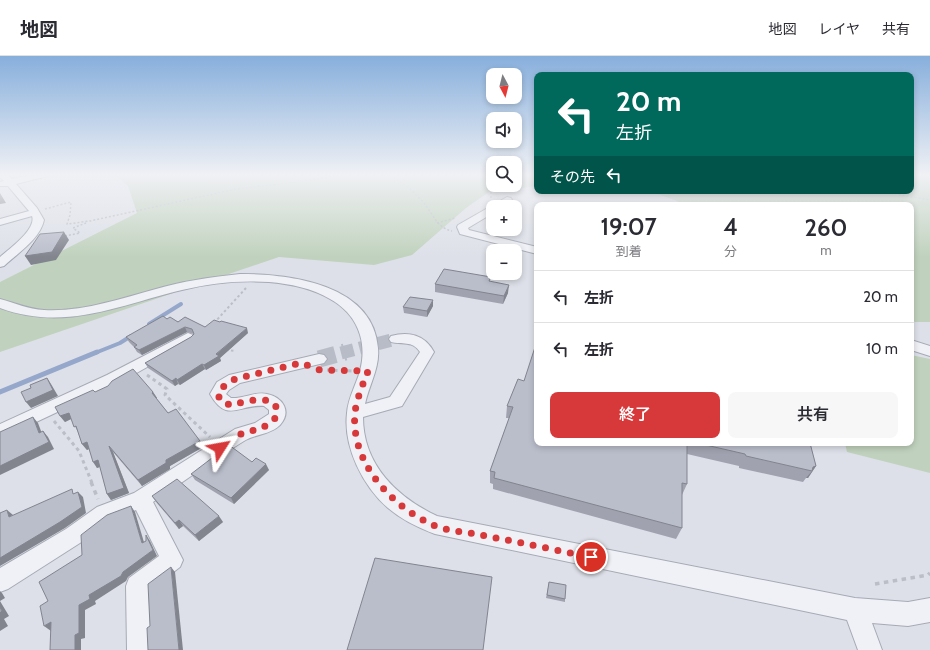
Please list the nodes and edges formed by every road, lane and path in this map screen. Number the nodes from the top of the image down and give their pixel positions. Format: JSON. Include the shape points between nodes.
{"nodes":[{"id":1,"x":24,"y":202,"type":"edge"},
{"id":2,"x":178,"y":202,"type":"edge"},
{"id":3,"x":422,"y":202,"type":"edge"},
{"id":4,"x":486,"y":207,"type":"edge"},
{"id":5,"x":35,"y":212,"type":"junction"},
{"id":6,"x":457,"y":217,"type":"dead end"},
{"id":7,"x":90,"y":221,"type":"junction"},
{"id":8,"x":0,"y":222,"type":"edge"},
{"id":9,"x":436,"y":223,"type":"junction"},
{"id":10,"x":450,"y":231,"type":"dead end"},
{"id":11,"x":63,"y":236,"type":"edge"},
{"id":12,"x":20,"y":245,"type":"junction"},
{"id":13,"x":0,"y":246,"type":"edge"},
{"id":14,"x":534,"y":250,"type":"edge"},
{"id":15,"x":0,"y":263,"type":"edge"},
{"id":16,"x":254,"y":277,"type":"junction"},
{"id":17,"x":0,"y":304,"type":"edge"},
{"id":18,"x":214,"y":323,"type":"edge"},
{"id":19,"x":188,"y":338,"type":"edge"},
{"id":20,"x":396,"y":339,"type":"tunnel mouth"},
{"id":21,"x":914,"y":346,"type":"edge"},
{"id":22,"x":221,"y":349,"type":"edge"},
{"id":23,"x":930,"y":350,"type":"edge"},
{"id":24,"x":235,"y":351,"type":"dead end"},
{"id":25,"x":319,"y":359,"type":"tunnel mouth"},
{"id":26,"x":301,"y":363,"type":"junction"},
{"id":27,"x":135,"y":367,"type":"junction"},
{"id":28,"x":368,"y":371,"type":"junction"},
{"id":29,"x":45,"y":411,"type":"junction"},
{"id":30,"x":355,"y":413,"type":"junction"},
{"id":31,"x":0,"y":432,"type":"edge"},
{"id":32,"x":220,"y":448,"type":"junction"},
{"id":33,"x":141,"y":499,"type":"junction"},
{"id":34,"x":104,"y":513,"type":"junction"},
{"id":35,"x":930,"y":573,"type":"edge"},
{"id":36,"x":0,"y":581,"type":"edge"},
{"id":37,"x":875,"y":584,"type":"dead end"},
{"id":38,"x":856,"y":610,"type":"junction"},
{"id":39,"x":930,"y":610,"type":"edge"},
{"id":40,"x":140,"y":650,"type":"edge"},
{"id":41,"x":870,"y":650,"type":"edge"}],
"edges":[{"from":1,"to":5,"type":"street"},
{"from":2,"to":7,"type":"path"},
{"from":3,"to":9,"type":"path","via":[[434,216]]},
{"from":4,"to":14,"type":"street","via":[[462,227],[464,232]]},
{"from":5,"to":7,"type":"path","via":[[71,202],[67,224]]},
{"from":5,"to":8,"type":"street"},
{"from":5,"to":12,"type":"street","via":[[39,220],[38,225]]},
{"from":6,"to":9,"type":"path"},
{"from":7,"to":11,"type":"path","via":[[73,228],[80,233]]},
{"from":9,"to":10,"type":"path"},
{"from":12,"to":13,"type":"street"},
{"from":12,"to":15,"type":"street"},
{"from":16,"to":17,"type":"street","via":[[196,283],[80,312],[35,313]]},
{"from":16,"to":18,"type":"path"},
{"from":16,"to":28,"type":"street","via":[[306,285],[345,303],[366,327],[369,335],[371,359]]},
{"from":19,"to":27,"type":"street"},
{"from":20,"to":30,"type":"street","via":[[418,340],[427,352],[396,402]]},
{"from":21,"to":23,"type":"street"},
{"from":22,"to":24,"type":"path"},
{"from":25,"to":26,"type":"street"},
{"from":26,"to":28,"type":"path","via":[[320,370]]},
{"from":26,"to":32,"type":"street","via":[[235,379],[224,386],[218,394],[220,400],[230,405],[268,400],[277,410],[276,418],[269,424],[256,431],[241,434]]},
{"from":27,"to":29,"type":"street"},
{"from":27,"to":32,"type":"path","via":[[167,389],[165,395]]},
{"from":28,"to":30,"type":"street"},
{"from":29,"to":31,"type":"street"},
{"from":29,"to":34,"type":"path","via":[[79,451]]},
{"from":30,"to":38,"type":"street","via":[[360,450],[379,483],[391,498],[435,525]]},
{"from":32,"to":33,"type":"street"},
{"from":33,"to":34,"type":"street"},
{"from":33,"to":40,"type":"street","via":[[172,560],[137,586]]},
{"from":34,"to":36,"type":"street","via":[[74,536]]},
{"from":35,"to":37,"type":"path"},
{"from":38,"to":39,"type":"street","via":[[908,614]]},
{"from":38,"to":41,"type":"street"}]}
